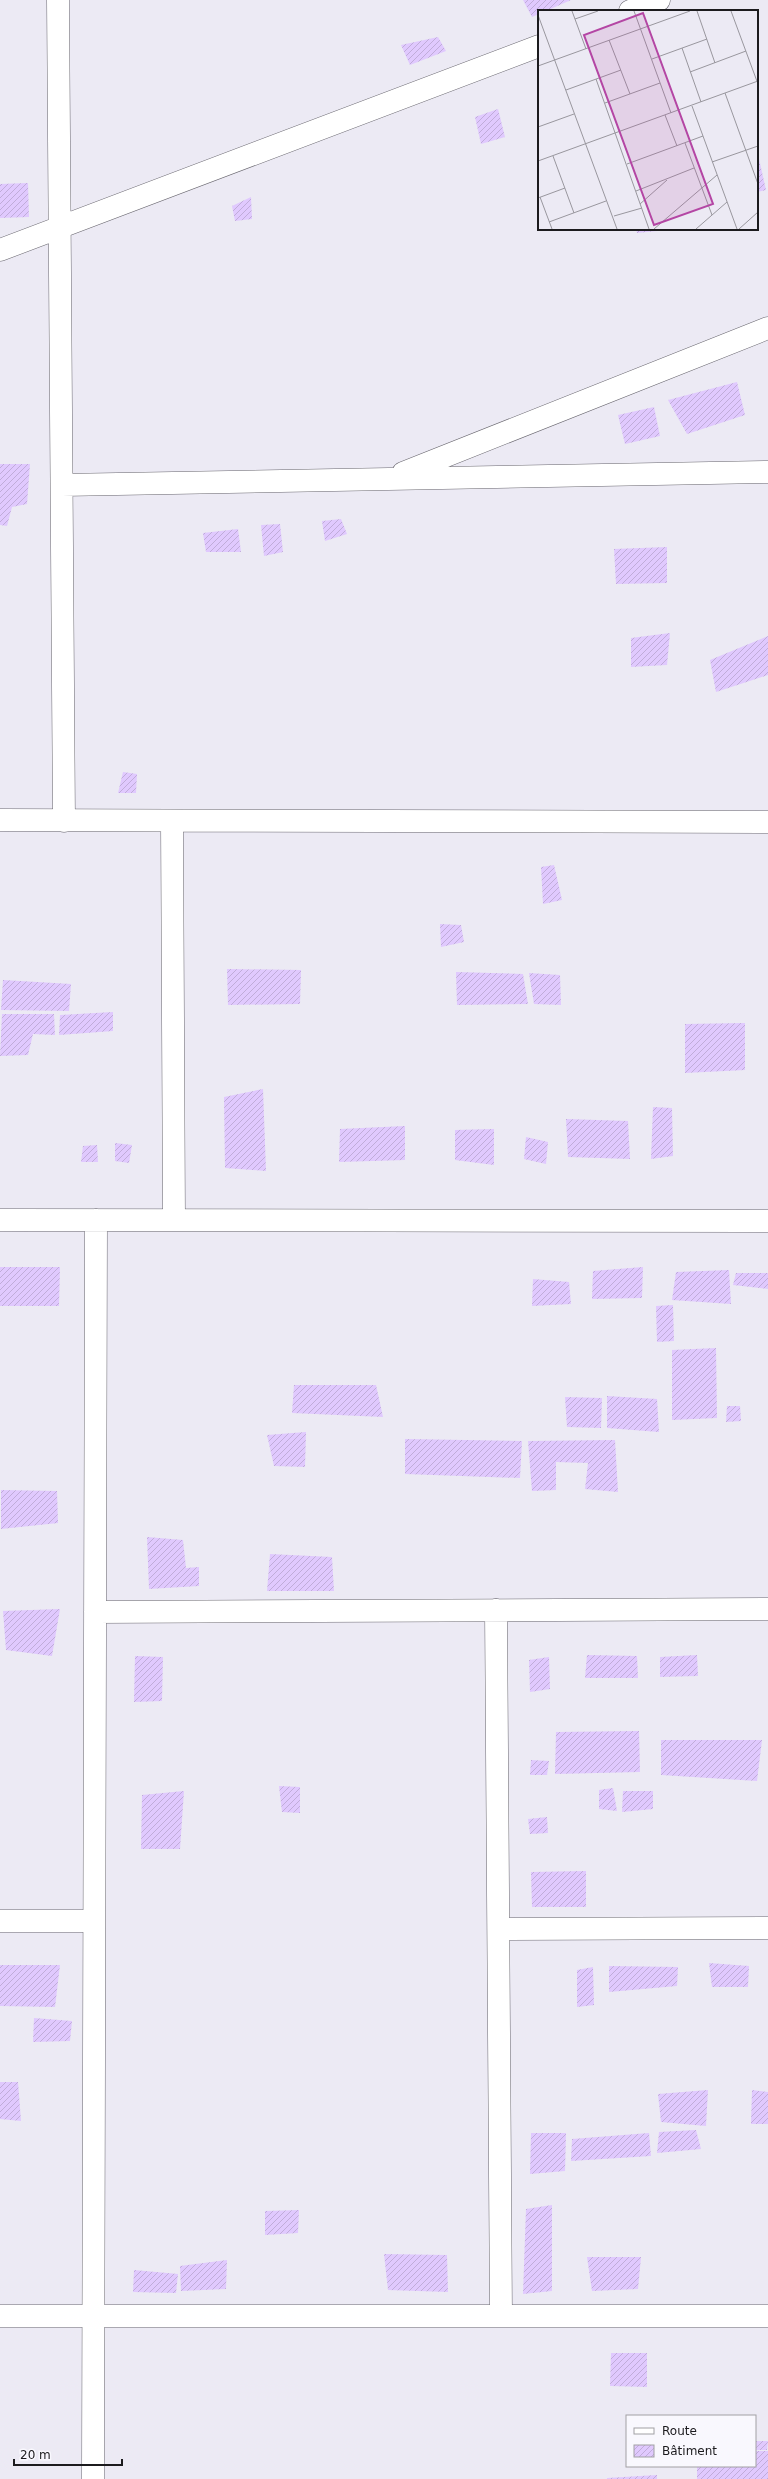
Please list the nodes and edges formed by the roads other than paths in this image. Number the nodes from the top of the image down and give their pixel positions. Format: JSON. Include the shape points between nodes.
{"nodes":[{"id":1,"x":58,"y":0,"type":"edge"},
{"id":2,"x":659,"y":0,"type":"edge"},
{"id":3,"x":633,"y":10,"type":"edge"},
{"id":4,"x":538,"y":46,"type":"edge"},
{"id":5,"x":60,"y":228,"type":"junction"},
{"id":6,"x":0,"y":250,"type":"edge"},
{"id":7,"x":768,"y":328,"type":"edge"},
{"id":8,"x":768,"y":472,"type":"edge"},
{"id":9,"x":390,"y":479,"type":"junction"},
{"id":10,"x":62,"y":485,"type":"junction"},
{"id":11,"x":0,"y":820,"type":"edge"},
{"id":12,"x":64,"y":821,"type":"junction"},
{"id":13,"x":172,"y":821,"type":"junction"},
{"id":14,"x":768,"y":822,"type":"edge"},
{"id":15,"x":0,"y":1220,"type":"edge"},
{"id":16,"x":96,"y":1220,"type":"junction"},
{"id":17,"x":174,"y":1220,"type":"junction"},
{"id":18,"x":768,"y":1221,"type":"edge"},
{"id":19,"x":768,"y":1609,"type":"edge"},
{"id":20,"x":496,"y":1610,"type":"junction"},
{"id":21,"x":95,"y":1612,"type":"junction"},
{"id":22,"x":0,"y":1921,"type":"edge"},
{"id":23,"x":94,"y":1921,"type":"junction"},
{"id":24,"x":768,"y":1928,"type":"edge"},
{"id":25,"x":498,"y":1929,"type":"junction"},
{"id":26,"x":0,"y":2316,"type":"edge"},
{"id":27,"x":93,"y":2316,"type":"junction"},
{"id":28,"x":501,"y":2316,"type":"junction"},
{"id":29,"x":768,"y":2316,"type":"edge"},
{"id":30,"x":93,"y":2479,"type":"edge"}],
"edges":[{"from":1,"to":5,"type":"street"},
{"from":2,"to":3,"type":"street"},
{"from":4,"to":5,"type":"street"},
{"from":5,"to":6,"type":"street"},
{"from":5,"to":10,"type":"street"},
{"from":7,"to":9,"type":"street"},
{"from":8,"to":9,"type":"street"},
{"from":9,"to":10,"type":"street"},
{"from":10,"to":12,"type":"street"},
{"from":11,"to":12,"type":"street"},
{"from":12,"to":13,"type":"street"},
{"from":13,"to":14,"type":"street"},
{"from":13,"to":17,"type":"street"},
{"from":15,"to":16,"type":"street"},
{"from":16,"to":17,"type":"street"},
{"from":16,"to":21,"type":"street"},
{"from":17,"to":18,"type":"street"},
{"from":19,"to":20,"type":"street"},
{"from":20,"to":21,"type":"street"},
{"from":20,"to":25,"type":"street"},
{"from":21,"to":23,"type":"street"},
{"from":22,"to":23,"type":"street"},
{"from":23,"to":27,"type":"street"},
{"from":24,"to":25,"type":"street"},
{"from":25,"to":28,"type":"street"},
{"from":26,"to":27,"type":"street"},
{"from":27,"to":28,"type":"street"},
{"from":27,"to":30,"type":"street"},
{"from":28,"to":29,"type":"street"}]}
